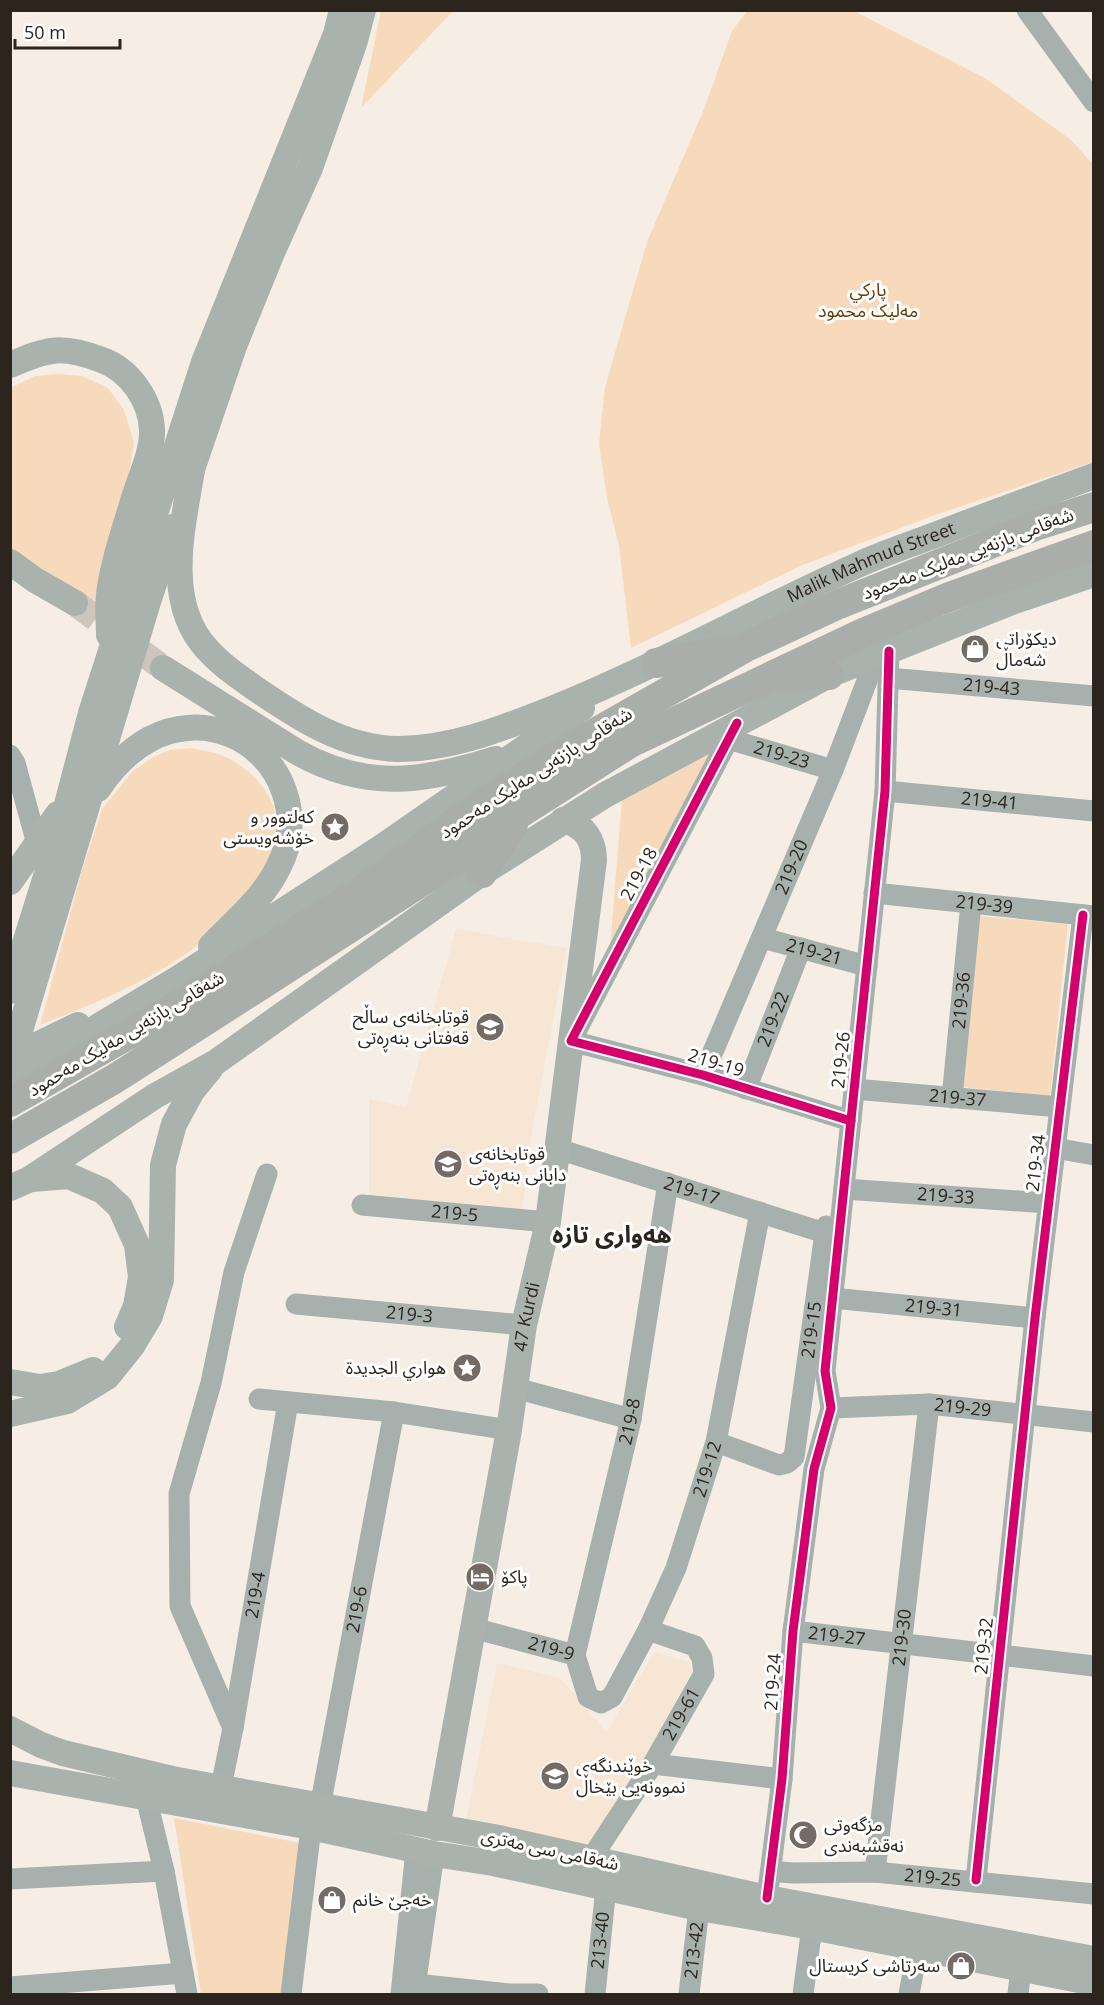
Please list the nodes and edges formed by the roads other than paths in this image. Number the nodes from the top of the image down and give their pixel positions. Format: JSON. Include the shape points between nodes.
{"nodes":[{"id":1,"x":342,"y":10,"type":"edge"},
{"id":2,"x":363,"y":10,"type":"edge"},
{"id":3,"x":1027,"y":10,"type":"edge"},
{"id":4,"x":1094,"y":102,"type":"edge"},
{"id":5,"x":10,"y":365,"type":"edge"},
{"id":6,"x":215,"y":365,"type":"junction"},
{"id":7,"x":192,"y":470,"type":"junction"},
{"id":8,"x":1094,"y":476,"type":"edge"},
{"id":9,"x":1094,"y":507,"type":"edge"},
{"id":10,"x":1094,"y":545,"type":"edge"},
{"id":11,"x":10,"y":562,"type":"edge"},
{"id":12,"x":1094,"y":574,"type":"edge"},
{"id":13,"x":75,"y":603,"type":"tunnel mouth"},
{"id":14,"x":746,"y":647,"type":"junction"},
{"id":15,"x":110,"y":655,"type":"junction"},
{"id":16,"x":885,"y":662,"type":"junction"},
{"id":17,"x":656,"y":663,"type":"junction"},
{"id":18,"x":163,"y":668,"type":"tunnel mouth"},
{"id":19,"x":829,"y":675,"type":"junction"},
{"id":20,"x":767,"y":677,"type":"junction"},
{"id":21,"x":1094,"y":696,"type":"edge"},
{"id":22,"x":732,"y":731,"type":"junction"},
{"id":23,"x":519,"y":751,"type":"junction"},
{"id":24,"x":10,"y":755,"type":"edge"},
{"id":25,"x":833,"y":770,"type":"junction"},
{"id":26,"x":885,"y":791,"type":"junction"},
{"id":27,"x":79,"y":800,"type":"junction"},
{"id":28,"x":1094,"y":811,"type":"edge"},
{"id":29,"x":520,"y":813,"type":"junction"},
{"id":30,"x":563,"y":820,"type":"junction"},
{"id":31,"x":45,"y":849,"type":"junction"},
{"id":32,"x":482,"y":873,"type":"junction"},
{"id":33,"x":10,"y":882,"type":"edge"},
{"id":34,"x":874,"y":893,"type":"junction"},
{"id":35,"x":971,"y":903,"type":"junction"},
{"id":36,"x":1088,"y":916,"type":"edge"},
{"id":37,"x":10,"y":935,"type":"edge"},
{"id":38,"x":762,"y":938,"type":"junction"},
{"id":39,"x":801,"y":948,"type":"junction"},
{"id":40,"x":867,"y":966,"type":"junction"},
{"id":41,"x":179,"y":978,"type":"junction"},
{"id":42,"x":10,"y":991,"type":"edge"},
{"id":43,"x":139,"y":1000,"type":"junction"},
{"id":44,"x":571,"y":1041,"type":"junction"},
{"id":45,"x":13,"y":1054,"type":"edge"},
{"id":46,"x":216,"y":1062,"type":"junction"},
{"id":47,"x":703,"y":1075,"type":"junction"},
{"id":48,"x":746,"y":1089,"type":"junction"},
{"id":49,"x":854,"y":1089,"type":"junction"},
{"id":50,"x":10,"y":1092,"type":"edge"},
{"id":51,"x":952,"y":1098,"type":"junction"},
{"id":52,"x":10,"y":1102,"type":"edge"},
{"id":53,"x":1060,"y":1107,"type":"junction"},
{"id":54,"x":845,"y":1120,"type":"junction"},
{"id":55,"x":10,"y":1139,"type":"edge"},
{"id":56,"x":1055,"y":1148,"type":"junction"},
{"id":57,"x":558,"y":1149,"type":"junction"},
{"id":58,"x":1094,"y":1155,"type":"edge"},
{"id":59,"x":267,"y":1174,"type":"dead end"},
{"id":60,"x":668,"y":1183,"type":"junction"},
{"id":61,"x":20,"y":1184,"type":"edge"},
{"id":62,"x":844,"y":1189,"type":"junction"},
{"id":63,"x":1048,"y":1203,"type":"junction"},
{"id":64,"x":362,"y":1205,"type":"dead end"},
{"id":65,"x":760,"y":1212,"type":"junction"},
{"id":66,"x":548,"y":1222,"type":"junction"},
{"id":67,"x":825,"y":1233,"type":"junction"},
{"id":68,"x":832,"y":1298,"type":"junction"},
{"id":69,"x":296,"y":1304,"type":"dead end"},
{"id":70,"x":1035,"y":1318,"type":"junction"},
{"id":71,"x":524,"y":1325,"type":"junction"},
{"id":72,"x":10,"y":1382,"type":"edge"},
{"id":73,"x":514,"y":1388,"type":"junction"},
{"id":74,"x":259,"y":1400,"type":"dead end"},
{"id":75,"x":288,"y":1402,"type":"junction"},
{"id":76,"x":929,"y":1404,"type":"junction"},
{"id":77,"x":831,"y":1408,"type":"junction"},
{"id":78,"x":394,"y":1412,"type":"junction"},
{"id":79,"x":10,"y":1414,"type":"edge"},
{"id":80,"x":1024,"y":1414,"type":"junction"},
{"id":81,"x":631,"y":1419,"type":"junction"},
{"id":82,"x":1094,"y":1422,"type":"edge"},
{"id":83,"x":509,"y":1430,"type":"junction"},
{"id":84,"x":716,"y":1442,"type":"junction"},
{"id":85,"x":814,"y":1468,"type":"joint"},
{"id":86,"x":473,"y":1628,"type":"junction"},
{"id":87,"x":648,"y":1630,"type":"junction"},
{"id":88,"x":794,"y":1631,"type":"junction"},
{"id":89,"x":902,"y":1644,"type":"junction"},
{"id":90,"x":575,"y":1655,"type":"junction"},
{"id":91,"x":999,"y":1655,"type":"junction"},
{"id":92,"x":1094,"y":1666,"type":"edge"},
{"id":93,"x":601,"y":1703,"type":"joint"},
{"id":94,"x":233,"y":1728,"type":"junction"},
{"id":95,"x":14,"y":1733,"type":"edge"},
{"id":96,"x":653,"y":1764,"type":"junction"},
{"id":97,"x":10,"y":1773,"type":"edge"},
{"id":98,"x":782,"y":1779,"type":"junction"},
{"id":99,"x":221,"y":1788,"type":"junction"},
{"id":100,"x":146,"y":1797,"type":"junction"},
{"id":101,"x":315,"y":1817,"type":"junction"},
{"id":102,"x":437,"y":1828,"type":"junction"},
{"id":103,"x":496,"y":1851,"type":"junction"},
{"id":104,"x":425,"y":1852,"type":"junction"},
{"id":105,"x":560,"y":1852,"type":"junction"},
{"id":106,"x":591,"y":1859,"type":"junction"},
{"id":107,"x":164,"y":1871,"type":"junction"},
{"id":108,"x":771,"y":1871,"type":"junction"},
{"id":109,"x":875,"y":1872,"type":"junction"},
{"id":110,"x":556,"y":1878,"type":"junction"},
{"id":111,"x":10,"y":1879,"type":"edge"},
{"id":112,"x":976,"y":1880,"type":"junction"},
{"id":113,"x":606,"y":1887,"type":"junction"},
{"id":114,"x":1094,"y":1894,"type":"edge"},
{"id":115,"x":767,"y":1898,"type":"junction"},
{"id":116,"x":699,"y":1908,"type":"junction"},
{"id":117,"x":812,"y":1927,"type":"junction"},
{"id":118,"x":918,"y":1947,"type":"junction"},
{"id":119,"x":1094,"y":1959,"type":"edge"},
{"id":120,"x":1021,"y":1968,"type":"junction"},
{"id":121,"x":183,"y":1973,"type":"junction"},
{"id":122,"x":1094,"y":1983,"type":"edge"},
{"id":123,"x":10,"y":1987,"type":"edge"},
{"id":124,"x":411,"y":1991,"type":"edge"},
{"id":125,"x":510,"y":1994,"type":"edge"},
{"id":126,"x":187,"y":1995,"type":"edge"},
{"id":127,"x":291,"y":1995,"type":"edge"},
{"id":128,"x":538,"y":1995,"type":"edge"},
{"id":129,"x":595,"y":1995,"type":"edge"},
{"id":130,"x":688,"y":1995,"type":"edge"},
{"id":131,"x":803,"y":1995,"type":"edge"},
{"id":132,"x":909,"y":1995,"type":"edge"},
{"id":133,"x":1018,"y":1995,"type":"edge"}],
"edges":[{"from":1,"to":6,"type":"main road"},
{"from":2,"to":6,"type":"main road","via":[[310,168]]},
{"from":3,"to":4,"type":"street"},
{"from":5,"to":15,"type":"main road","via":[[37,353],[59,349],[83,352],[110,363],[135,383],[150,414],[151,446],[109,595]]},
{"from":6,"to":7,"type":"main road"},
{"from":6,"to":15,"type":"main road"},
{"from":7,"to":17,"type":"main road","via":[[183,524],[180,586],[195,632],[205,648],[237,675],[332,735],[378,748],[460,742],[585,695]]},
{"from":7,"to":27,"type":"main road"},
{"from":8,"to":17,"type":"main road","name":"Malik Mahmud Street","via":[[862,563]]},
{"from":9,"to":14,"type":"highway","name":"شەقامی بازنەیی مەلیک مەحمود","via":[[1035,526],[839,604]]},
{"from":10,"to":20,"type":"highway","name":"شەقامی بازنەیی مەلیک مەحمود","via":[[949,597]]},
{"from":11,"to":13,"type":"main road"},
{"from":12,"to":16,"type":"main road","via":[[1012,602]]},
{"from":14,"to":17,"type":"highway"},
{"from":14,"to":52,"type":"highway","name":"شەقامی بازنەیی مەلیک مەحمود","via":[[581,741],[483,803],[363,890],[159,1017]]},
{"from":15,"to":27,"type":"main road","via":[[91,713]]},
{"from":16,"to":19,"type":"main road"},
{"from":16,"to":21,"type":"street","name":"219-43"},
{"from":16,"to":25,"type":"street","name":"219-20"},
{"from":16,"to":26,"type":"street","name":"219-26"},
{"from":17,"to":23,"type":"main road"},
{"from":18,"to":23,"type":"main road","via":[[318,764],[358,776],[417,779]]},
{"from":19,"to":20,"type":"highway"},
{"from":19,"to":22,"type":"main road"},
{"from":20,"to":29,"type":"highway","name":"شەقامی بازنەیی مەلیک مەحمود","via":[[630,743]]},
{"from":22,"to":25,"type":"street","name":"219-23"},
{"from":22,"to":30,"type":"main road","via":[[657,766]]},
{"from":22,"to":44,"type":"street","name":"219-18"},
{"from":23,"to":41,"type":"main road","via":[[382,848]]},
{"from":24,"to":31,"type":"street"},
{"from":25,"to":38,"type":"street","name":"219-20"},
{"from":26,"to":28,"type":"street","name":"219-41"},
{"from":26,"to":34,"type":"street","name":"219-26"},
{"from":27,"to":31,"type":"main road"},
{"from":27,"to":41,"type":"main road","via":[[139,746],[179,729],[231,734],[260,752],[271,765],[288,801],[290,816],[280,865],[257,899]]},
{"from":27,"to":45,"type":"main road"},
{"from":29,"to":32,"type":"highway"},
{"from":29,"to":55,"type":"highway","name":"شەقامی بازنەیی مەلیک مەحمود","via":[[435,873],[116,1078]]},
{"from":30,"to":32,"type":"main road"},
{"from":30,"to":44,"type":"main road","name":"47 Kurdi","via":[[584,831],[594,852]]},
{"from":31,"to":33,"type":"main road"},
{"from":31,"to":37,"type":"main road"},
{"from":31,"to":42,"type":"main road"},
{"from":32,"to":46,"type":"main road"},
{"from":34,"to":35,"type":"street","name":"219-39"},
{"from":34,"to":40,"type":"street","name":"219-26"},
{"from":35,"to":36,"type":"street","name":"219-39"},
{"from":35,"to":51,"type":"street","name":"219-36"},
{"from":36,"to":53,"type":"street","name":"219-34"},
{"from":38,"to":39,"type":"street","name":"219-21"},
{"from":38,"to":47,"type":"street","name":"219-20"},
{"from":39,"to":40,"type":"street","name":"219-21"},
{"from":39,"to":48,"type":"street","name":"219-22"},
{"from":40,"to":49,"type":"street","name":"219-26"},
{"from":41,"to":43,"type":"main road"},
{"from":43,"to":45,"type":"main road"},
{"from":43,"to":50,"type":"main road","via":[[59,1053]]},
{"from":44,"to":47,"type":"street","name":"219-19"},
{"from":44,"to":57,"type":"main road","name":"47 Kurdi"},
{"from":46,"to":61,"type":"main road","via":[[155,1096]]},
{"from":46,"to":79,"type":"main road","via":[[192,1091],[174,1124],[163,1166],[161,1281],[150,1316],[107,1377],[67,1401]]},
{"from":47,"to":48,"type":"street","name":"219-19"},
{"from":48,"to":54,"type":"street","name":"219-19"},
{"from":49,"to":51,"type":"street","name":"219-37"},
{"from":49,"to":54,"type":"street","name":"219-26"},
{"from":51,"to":53,"type":"street","name":"219-37"},
{"from":53,"to":56,"type":"street","name":"219-34"},
{"from":54,"to":62,"type":"street","name":"219-26"},
{"from":54,"to":67,"type":"street","name":"219-15"},
{"from":56,"to":58,"type":"street"},
{"from":56,"to":63,"type":"street","name":"219-34"},
{"from":57,"to":60,"type":"street","name":"219-17"},
{"from":57,"to":66,"type":"main road","name":"47 Kurdi"},
{"from":59,"to":94,"type":"street","via":[[234,1272],[211,1383],[179,1494],[180,1606]]},
{"from":60,"to":65,"type":"street","name":"219-17"},
{"from":60,"to":81,"type":"street","name":"219-8"},
{"from":61,"to":72,"type":"main road","via":[[69,1176],[103,1191],[120,1208],[137,1245],[141,1277],[136,1306],[122,1339],[93,1370],[40,1387]]},
{"from":62,"to":63,"type":"street","name":"219-33"},
{"from":62,"to":68,"type":"street","name":"219-26"},
{"from":63,"to":70,"type":"street","name":"219-34"},
{"from":64,"to":66,"type":"street","name":"219-5"},
{"from":65,"to":67,"type":"street","name":"219-17"},
{"from":65,"to":84,"type":"street","name":"219-12"},
{"from":66,"to":71,"type":"main road","name":"47 Kurdi"},
{"from":67,"to":84,"type":"street","name":"219-15","via":[[794,1457],[779,1465]]},
{"from":68,"to":70,"type":"street","name":"219-31"},
{"from":68,"to":77,"type":"street","name":"219-26","via":[[825,1371]]},
{"from":69,"to":71,"type":"street","name":"219-3"},
{"from":70,"to":80,"type":"street","name":"219-34"},
{"from":71,"to":73,"type":"main road","name":"47 Kurdi"},
{"from":73,"to":81,"type":"street"},
{"from":73,"to":83,"type":"main road","name":"47 Kurdi"},
{"from":74,"to":75,"type":"street"},
{"from":75,"to":78,"type":"street"},
{"from":75,"to":94,"type":"street","name":"219-4"},
{"from":76,"to":77,"type":"street","name":"219-29"},
{"from":76,"to":80,"type":"street","name":"219-29"},
{"from":76,"to":89,"type":"street","name":"219-30"},
{"from":77,"to":85,"type":"street","name":"219-26"},
{"from":78,"to":83,"type":"street"},
{"from":78,"to":101,"type":"street","name":"219-6"},
{"from":80,"to":82,"type":"street","name":"219-29"},
{"from":80,"to":91,"type":"street","name":"219-32"},
{"from":81,"to":90,"type":"street","name":"219-8"},
{"from":83,"to":86,"type":"main road","name":"47 Kurdi"},
{"from":84,"to":87,"type":"street","name":"219-12","via":[[676,1568]]},
{"from":85,"to":88,"type":"street","name":"219-24"},
{"from":86,"to":90,"type":"street","name":"219-9"},
{"from":86,"to":102,"type":"main road","name":"47 Kurdi"},
{"from":87,"to":93,"type":"street","name":"219-12","via":[[612,1697]]},
{"from":87,"to":96,"type":"street","name":"219-61","via":[[695,1646],[704,1674]]},
{"from":88,"to":89,"type":"street","name":"219-27"},
{"from":88,"to":98,"type":"street","name":"219-24"},
{"from":89,"to":91,"type":"street","name":"219-27"},
{"from":89,"to":109,"type":"street","name":"219-30"},
{"from":90,"to":93,"type":"street","name":"219-9","via":[[588,1697]]},
{"from":91,"to":92,"type":"street","name":"219-27"},
{"from":91,"to":112,"type":"street","name":"219-32"},
{"from":94,"to":99,"type":"street","name":"219-4"},
{"from":95,"to":99,"type":"main road","name":"شەقامی سی مەتری","via":[[63,1753]]},
{"from":96,"to":98,"type":"street"},
{"from":96,"to":106,"type":"street","name":"219-61"},
{"from":97,"to":100,"type":"main road","name":"شەقامی سی مەتری"},
{"from":98,"to":108,"type":"street","name":"219-24"},
{"from":99,"to":101,"type":"main road","name":"شەقامی سی مەتری"},
{"from":100,"to":101,"type":"main road","name":"شەقامی سی مەتری"},
{"from":100,"to":107,"type":"street"},
{"from":101,"to":102,"type":"main road","name":"شەقامی سی مەتری"},
{"from":101,"to":104,"type":"main road","name":"شەقامی سی مەتری"},
{"from":101,"to":127,"type":"street","name":"219-6"},
{"from":102,"to":103,"type":"main road","name":"شەقامی سی مەتری"},
{"from":103,"to":104,"type":"main road","name":"شەقامی سی مەتری"},
{"from":103,"to":105,"type":"main road","name":"شەقامی سی مەتری"},
{"from":103,"to":110,"type":"main road","name":"شەقامی سی مەتری"},
{"from":104,"to":124,"type":"street"},
{"from":105,"to":106,"type":"main road","name":"شەقامی سی مەتری"},
{"from":105,"to":110,"type":"main road","via":[[550,1857],[548,1863]]},
{"from":106,"to":115,"type":"main road","name":"شەقامی سی مەتری"},
{"from":107,"to":111,"type":"street"},
{"from":107,"to":121,"type":"street"},
{"from":108,"to":109,"type":"street","name":"219-25"},
{"from":108,"to":115,"type":"street","name":"219-24"},
{"from":109,"to":112,"type":"street","name":"219-25"},
{"from":110,"to":113,"type":"main road","name":"شەقامی سی مەتری"},
{"from":112,"to":114,"type":"street","name":"219-25"},
{"from":113,"to":116,"type":"main road","name":"شەقامی سی مەتری"},
{"from":113,"to":129,"type":"street","name":"213-40"},
{"from":115,"to":119,"type":"main road","name":"شەقامی سی مەتری"},
{"from":116,"to":117,"type":"main road","name":"شەقامی سی مەتری"},
{"from":116,"to":130,"type":"street","name":"213-42"},
{"from":117,"to":118,"type":"main road","name":"شەقامی سی مەتری"},
{"from":117,"to":131,"type":"street"},
{"from":118,"to":120,"type":"main road","name":"شەقامی سی مەتری"},
{"from":118,"to":132,"type":"street"},
{"from":120,"to":122,"type":"main road","name":"شەقامی سی مەتری"},
{"from":120,"to":133,"type":"street"},
{"from":121,"to":123,"type":"street"},
{"from":121,"to":126,"type":"street"},
{"from":124,"to":125,"type":"street"},
{"from":125,"to":128,"type":"street"}]}
